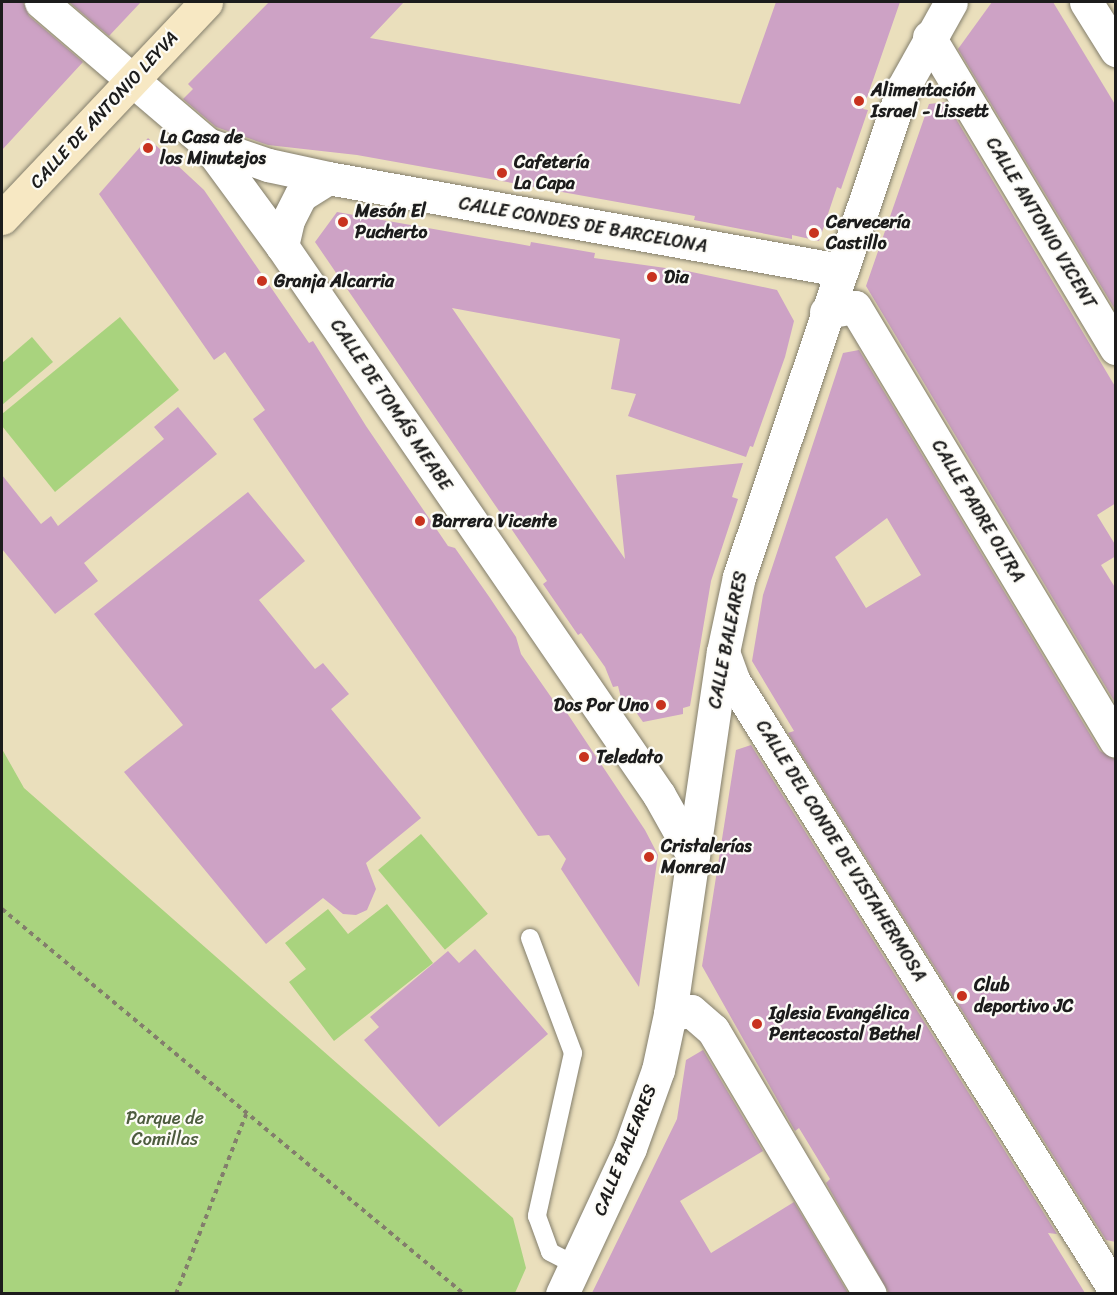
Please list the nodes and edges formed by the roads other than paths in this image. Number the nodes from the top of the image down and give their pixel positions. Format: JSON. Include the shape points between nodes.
{"nodes":[{"id":1,"x":41,"y":2,"type":"edge"},
{"id":2,"x":206,"y":2,"type":"edge"},
{"id":3,"x":951,"y":2,"type":"edge"},
{"id":4,"x":1086,"y":2,"type":"edge"},
{"id":5,"x":929,"y":37,"type":"junction"},
{"id":6,"x":1116,"y":50,"type":"edge"},
{"id":7,"x":132,"y":81,"type":"junction"},
{"id":8,"x":207,"y":144,"type":"junction"},
{"id":9,"x":328,"y":178,"type":"junction"},
{"id":10,"x":2,"y":218,"type":"edge"},
{"id":11,"x":282,"y":246,"type":"junction"},
{"id":12,"x":840,"y":270,"type":"junction"},
{"id":13,"x":826,"y":312,"type":"junction"},
{"id":14,"x":1116,"y":348,"type":"edge"},
{"id":15,"x":723,"y":652,"type":"junction"},
{"id":16,"x":1116,"y":741,"type":"edge"},
{"id":17,"x":691,"y":852,"type":"junction"},
{"id":18,"x":530,"y":938,"type":"dead end"},
{"id":19,"x":670,"y":1014,"type":"junction"},
{"id":20,"x":565,"y":1286,"type":"edge"},
{"id":21,"x":1112,"y":1287,"type":"edge"},
{"id":22,"x":870,"y":1293,"type":"edge"}],
"edges":[{"from":1,"to":7,"type":"street","name":"CALLE DE TOMÁS MEABE"},
{"from":2,"to":7,"type":"main road","name":"CALLE DE ANTONIO LEYVA"},
{"from":3,"to":5,"type":"street","name":"CALLE BALEARES"},
{"from":4,"to":6,"type":"street"},
{"from":5,"to":12,"type":"street","name":"CALLE BALEARES","via":[[903,88]]},
{"from":5,"to":14,"type":"street","name":"CALLE ANTONIO VICENT"},
{"from":7,"to":8,"type":"street","name":"CALLE DE TOMÁS MEABE"},
{"from":7,"to":10,"type":"main road","name":"CALLE DE ANTONIO LEYVA"},
{"from":8,"to":9,"type":"street","name":"CALLE CONDES DE BARCELONA","via":[[268,165]]},
{"from":8,"to":11,"type":"street","name":"CALLE DE TOMÁS MEABE"},
{"from":9,"to":11,"type":"street","via":[[301,195],[288,220]]},
{"from":9,"to":12,"type":"street","name":"CALLE CONDES DE BARCELONA"},
{"from":11,"to":17,"type":"street","name":"CALLE DE TOMÁS MEABE","via":[[658,795]]},
{"from":12,"to":13,"type":"street","name":"CALLE BALEARES"},
{"from":13,"to":15,"type":"street","name":"CALLE BALEARES","via":[[739,577]]},
{"from":13,"to":16,"type":"street","name":"CALLE PADRE OLTRA","via":[[855,307]]},
{"from":15,"to":17,"type":"street","name":"CALLE BALEARES"},
{"from":15,"to":21,"type":"street","name":"CALLE DEL CONDE DE VISTAHERMOSA","via":[[733,680]]},
{"from":17,"to":19,"type":"street","name":"CALLE BALEARES"},
{"from":18,"to":20,"type":"lane","via":[[573,1053],[537,1216]]},
{"from":19,"to":20,"type":"street","name":"CALLE BALEARES","via":[[647,1108]]},
{"from":19,"to":22,"type":"street","via":[[691,1011],[712,1030]]}]}
